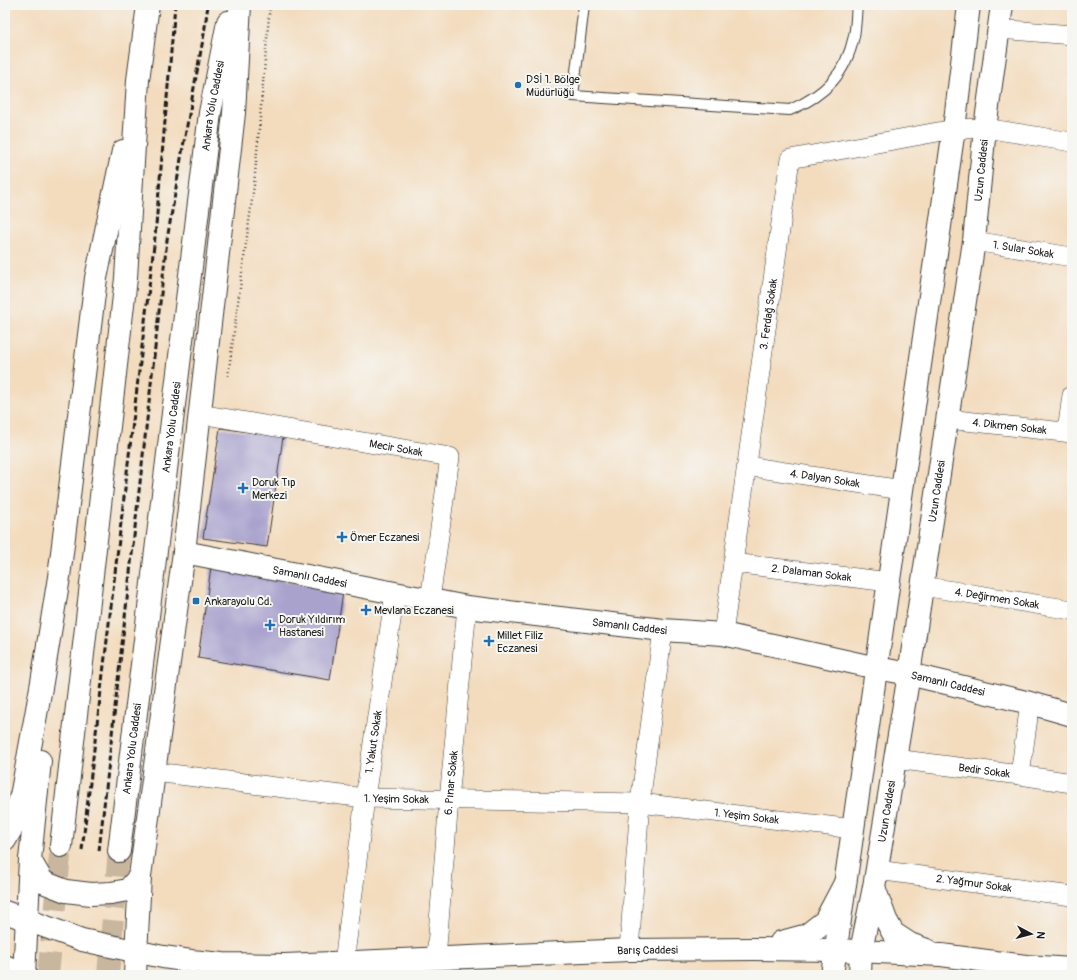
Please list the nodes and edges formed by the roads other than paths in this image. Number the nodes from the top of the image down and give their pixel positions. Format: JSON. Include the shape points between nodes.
{"nodes":[{"id":1,"x":148,"y":5,"type":"edge"},
{"id":2,"x":232,"y":5,"type":"edge"},
{"id":3,"x":240,"y":5,"type":"edge"},
{"id":4,"x":584,"y":5,"type":"edge"},
{"id":5,"x":857,"y":5,"type":"edge"},
{"id":6,"x":969,"y":5,"type":"edge"},
{"id":7,"x":1002,"y":5,"type":"edge"},
{"id":8,"x":998,"y":29,"type":"junction"},
{"id":9,"x":1072,"y":35,"type":"edge"},
{"id":10,"x":138,"y":80,"type":"junction"},
{"id":11,"x":985,"y":128,"type":"junction"},
{"id":12,"x":954,"y":129,"type":"junction"},
{"id":13,"x":1072,"y":142,"type":"edge"},
{"id":14,"x":974,"y":241,"type":"junction"},
{"id":15,"x":1072,"y":257,"type":"edge"},
{"id":16,"x":1072,"y":395,"type":"edge"},
{"id":17,"x":200,"y":414,"type":"junction"},
{"id":18,"x":948,"y":419,"type":"junction"},
{"id":19,"x":1070,"y":432,"type":"edge"},
{"id":20,"x":747,"y":466,"type":"junction"},
{"id":21,"x":902,"y":490,"type":"junction"},
{"id":22,"x":184,"y":552,"type":"junction"},
{"id":23,"x":733,"y":563,"type":"junction"},
{"id":24,"x":60,"y":577,"type":"junction"},
{"id":25,"x":889,"y":582,"type":"junction"},
{"id":26,"x":922,"y":586,"type":"junction"},
{"id":27,"x":395,"y":593,"type":"junction"},
{"id":28,"x":430,"y":600,"type":"junction"},
{"id":29,"x":467,"y":607,"type":"junction"},
{"id":30,"x":1072,"y":610,"type":"edge"},
{"id":31,"x":663,"y":630,"type":"junction"},
{"id":32,"x":723,"y":634,"type":"junction"},
{"id":33,"x":877,"y":668,"type":"junction"},
{"id":34,"x":909,"y":674,"type":"junction"},
{"id":35,"x":1030,"y":703,"type":"junction"},
{"id":36,"x":1072,"y":714,"type":"edge"},
{"id":37,"x":896,"y":759,"type":"junction"},
{"id":38,"x":155,"y":772,"type":"junction"},
{"id":39,"x":1020,"y":775,"type":"junction"},
{"id":40,"x":1072,"y":783,"type":"edge"},
{"id":41,"x":365,"y":798,"type":"junction"},
{"id":42,"x":449,"y":800,"type":"junction"},
{"id":43,"x":640,"y":803,"type":"junction"},
{"id":44,"x":853,"y":829,"type":"junction"},
{"id":45,"x":5,"y":840,"type":"edge"},
{"id":46,"x":62,"y":846,"type":"tunnel mouth"},
{"id":47,"x":119,"y":851,"type":"tunnel mouth"},
{"id":48,"x":30,"y":860,"type":"junction"},
{"id":49,"x":140,"y":876,"type":"junction"},
{"id":50,"x":875,"y":879,"type":"junction"},
{"id":51,"x":845,"y":883,"type":"junction"},
{"id":52,"x":1072,"y":896,"type":"edge"},
{"id":53,"x":5,"y":912,"type":"edge"},
{"id":54,"x":28,"y":920,"type":"junction"},
{"id":55,"x":754,"y":949,"type":"junction"},
{"id":56,"x":629,"y":950,"type":"junction"},
{"id":57,"x":836,"y":950,"type":"junction"},
{"id":58,"x":862,"y":951,"type":"junction"},
{"id":59,"x":137,"y":952,"type":"junction"},
{"id":60,"x":941,"y":955,"type":"junction"},
{"id":61,"x":436,"y":958,"type":"junction"},
{"id":62,"x":344,"y":963,"type":"junction"},
{"id":63,"x":1072,"y":969,"type":"edge"},
{"id":64,"x":20,"y":973,"type":"edge"},
{"id":65,"x":135,"y":975,"type":"edge"},
{"id":66,"x":832,"y":975,"type":"edge"},
{"id":67,"x":860,"y":975,"type":"edge"}],
"edges":[{"from":1,"to":10,"type":"main road"},
{"from":2,"to":47,"type":"main road","name":"Ankara Yolu Caddesi","via":[[210,113]]},
{"from":3,"to":17,"type":"main road","via":[[234,113]]},
{"from":4,"to":5,"type":"lane","via":[[573,96],[790,110],[814,98],[825,89],[844,65],[854,34]]},
{"from":6,"to":12,"type":"main road"},
{"from":7,"to":8,"type":"main road","name":"Uzun Caddesi"},
{"from":8,"to":9,"type":"street"},
{"from":8,"to":11,"type":"main road","name":"Uzun Caddesi"},
{"from":10,"to":24,"type":"main road","via":[[96,278]]},
{"from":10,"to":46,"type":"main road","via":[[126,278]]},
{"from":11,"to":12,"type":"street"},
{"from":11,"to":13,"type":"street"},
{"from":11,"to":14,"type":"main road","name":"Uzun Caddesi"},
{"from":12,"to":20,"type":"street","name":"3. Ferdağ Sokak","via":[[790,159]]},
{"from":12,"to":21,"type":"main road"},
{"from":14,"to":15,"type":"street","name":"1. Sular Sokak"},
{"from":14,"to":18,"type":"main road","name":"Uzun Caddesi"},
{"from":16,"to":19,"type":"street"},
{"from":17,"to":22,"type":"main road"},
{"from":17,"to":28,"type":"street","name":"Mecir Sokak","via":[[450,457]]},
{"from":18,"to":19,"type":"street","name":"4. Dikmen Sokak"},
{"from":18,"to":26,"type":"main road","name":"Uzun Caddesi"},
{"from":20,"to":21,"type":"street","name":"4. Dalyan Sokak"},
{"from":20,"to":23,"type":"street","name":"3. Ferdağ Sokak"},
{"from":21,"to":25,"type":"main road"},
{"from":22,"to":27,"type":"main road","name":"Samanlı Caddesi"},
{"from":22,"to":38,"type":"main road"},
{"from":23,"to":25,"type":"street","name":"2. Dalaman Sokak"},
{"from":23,"to":32,"type":"street","name":"3. Ferdağ Sokak"},
{"from":24,"to":45,"type":"main road","via":[[22,791],[13,826]]},
{"from":24,"to":48,"type":"main road"},
{"from":25,"to":33,"type":"main road"},
{"from":26,"to":30,"type":"street","name":"4. Değirmen Sokak"},
{"from":26,"to":34,"type":"main road","name":"Uzun Caddesi"},
{"from":27,"to":28,"type":"main road","name":"Samanlı Caddesi"},
{"from":27,"to":41,"type":"street","name":"1. Yakut Sokak"},
{"from":28,"to":29,"type":"main road","name":"Samanlı Caddesi"},
{"from":29,"to":31,"type":"main road","name":"Samanlı Caddesi"},
{"from":29,"to":42,"type":"street","name":"6. Pınar Sokak"},
{"from":31,"to":32,"type":"main road","name":"Samanlı Caddesi"},
{"from":31,"to":43,"type":"street"},
{"from":32,"to":33,"type":"main road","name":"Samanlı Caddesi"},
{"from":33,"to":34,"type":"main road","name":"Samanlı Caddesi"},
{"from":33,"to":44,"type":"main road"},
{"from":34,"to":35,"type":"main road","name":"Samanlı Caddesi"},
{"from":34,"to":37,"type":"main road","name":"Uzun Caddesi"},
{"from":35,"to":36,"type":"main road","name":"Samanlı Caddesi"},
{"from":35,"to":39,"type":"street"},
{"from":37,"to":39,"type":"street","name":"Bedir Sokak"},
{"from":37,"to":50,"type":"main road","name":"Uzun Caddesi"},
{"from":38,"to":41,"type":"street","name":"1. Yeşim Sokak"},
{"from":38,"to":49,"type":"main road"},
{"from":39,"to":40,"type":"street","name":"Bedir Sokak"},
{"from":41,"to":42,"type":"street","name":"1. Yeşim Sokak"},
{"from":41,"to":62,"type":"street","name":"1. Yakut Sokak"},
{"from":42,"to":43,"type":"street","name":"1. Yeşim Sokak"},
{"from":42,"to":61,"type":"street","name":"6. Pınar Sokak"},
{"from":43,"to":44,"type":"street","name":"1. Yeşim Sokak"},
{"from":43,"to":56,"type":"street"},
{"from":44,"to":51,"type":"main road"},
{"from":48,"to":49,"type":"main road","via":[[43,882],[66,891],[91,894],[128,890]]},
{"from":48,"to":54,"type":"main road"},
{"from":49,"to":59,"type":"main road"},
{"from":50,"to":52,"type":"street","name":"2. Yağmur Sokak"},
{"from":50,"to":58,"type":"main road","name":"Uzun Caddesi"},
{"from":50,"to":60,"type":"main road","via":[[886,920],[893,933],[910,944]]},
{"from":51,"to":55,"type":"main road","via":[[825,921],[808,935]]},
{"from":51,"to":57,"type":"main road"},
{"from":53,"to":54,"type":"main road","name":"Barış Caddesi"},
{"from":54,"to":59,"type":"main road","name":"Barış Caddesi","via":[[82,940]]},
{"from":54,"to":64,"type":"main road"},
{"from":55,"to":56,"type":"main road","name":"Barış Caddesi"},
{"from":55,"to":57,"type":"main road","name":"Barış Caddesi"},
{"from":56,"to":61,"type":"main road","name":"Barış Caddesi"},
{"from":57,"to":58,"type":"main road","name":"Barış Caddesi"},
{"from":57,"to":66,"type":"main road"},
{"from":58,"to":60,"type":"main road","name":"Barış Caddesi"},
{"from":58,"to":67,"type":"main road","name":"Uzun Caddesi"},
{"from":59,"to":62,"type":"main road","name":"Barış Caddesi","via":[[223,964]]},
{"from":59,"to":65,"type":"main road"},
{"from":60,"to":63,"type":"main road","name":"Barış Caddesi"},
{"from":61,"to":62,"type":"main road","name":"Barış Caddesi"}]}
